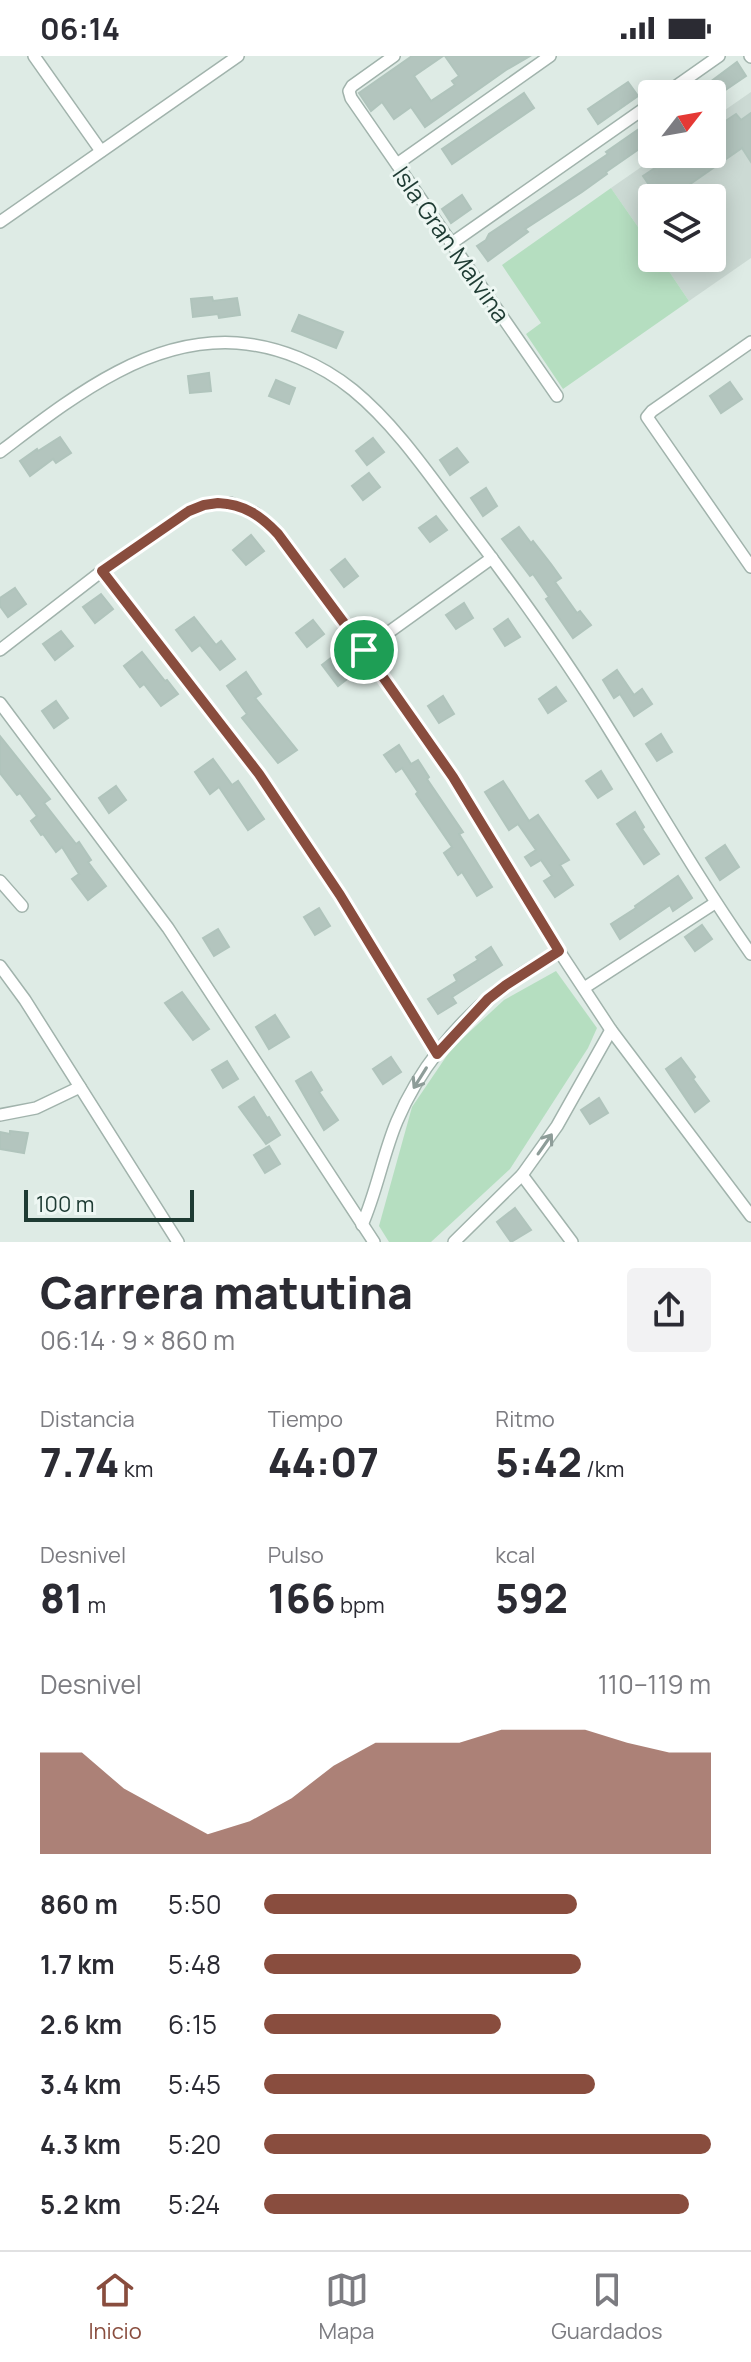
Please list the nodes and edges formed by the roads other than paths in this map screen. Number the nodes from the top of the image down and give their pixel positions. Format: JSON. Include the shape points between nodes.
{"nodes":[{"id":1,"x":34,"y":56,"type":"edge"},
{"id":2,"x":238,"y":56,"type":"edge"},
{"id":3,"x":394,"y":56,"type":"edge"},
{"id":4,"x":550,"y":56,"type":"edge"},
{"id":5,"x":719,"y":56,"type":"edge"},
{"id":6,"x":685,"y":80,"type":"edge"},
{"id":7,"x":638,"y":113,"type":"edge"},
{"id":8,"x":101,"y":151,"type":"junction"},
{"id":9,"x":397,"y":164,"type":"junction"},
{"id":10,"x":0,"y":222,"type":"edge"},
{"id":11,"x":452,"y":243,"type":"junction"},
{"id":12,"x":751,"y":342,"type":"edge"},
{"id":13,"x":557,"y":396,"type":"dead end"},
{"id":14,"x":0,"y":452,"type":"edge"},
{"id":15,"x":492,"y":558,"type":"junction"},
{"id":16,"x":751,"y":567,"type":"edge"},
{"id":17,"x":102,"y":571,"type":"junction"},
{"id":18,"x":0,"y":650,"type":"edge"},
{"id":19,"x":364,"y":650,"type":"junction"},
{"id":20,"x":0,"y":703,"type":"edge"},
{"id":21,"x":0,"y":881,"type":"edge"},
{"id":22,"x":715,"y":903,"type":"junction"},
{"id":23,"x":22,"y":906,"type":"dead end"},
{"id":24,"x":559,"y":951,"type":"junction"},
{"id":25,"x":751,"y":954,"type":"edge"},
{"id":26,"x":0,"y":966,"type":"edge"},
{"id":27,"x":584,"y":988,"type":"junction"},
{"id":28,"x":611,"y":1030,"type":"junction"},
{"id":29,"x":437,"y":1054,"type":"junction"},
{"id":30,"x":80,"y":1087,"type":"junction"},
{"id":31,"x":0,"y":1115,"type":"edge"},
{"id":32,"x":522,"y":1175,"type":"junction"},
{"id":33,"x":751,"y":1216,"type":"edge"},
{"id":34,"x":362,"y":1225,"type":"junction"},
{"id":35,"x":178,"y":1242,"type":"edge"},
{"id":36,"x":374,"y":1242,"type":"edge"},
{"id":37,"x":454,"y":1242,"type":"edge"},
{"id":38,"x":572,"y":1242,"type":"edge"}],
"edges":[{"from":1,"to":8,"type":"street"},
{"from":2,"to":8,"type":"street"},
{"from":3,"to":9,"type":"street","name":"Isla Gran Malvina","via":[[349,91]]},
{"from":4,"to":9,"type":"street"},
{"from":5,"to":6,"type":"street"},
{"from":7,"to":11,"type":"street"},
{"from":8,"to":10,"type":"street"},
{"from":9,"to":11,"type":"street","name":"Isla Gran Malvina"},
{"from":11,"to":13,"type":"street","name":"Isla Gran Malvina"},
{"from":12,"to":16,"type":"street","via":[[647,417]]},
{"from":14,"to":15,"type":"street","via":[[102,380],[157,354],[212,343],[256,345],[309,362],[354,391],[407,446]]},
{"from":15,"to":19,"type":"street"},
{"from":15,"to":22,"type":"street","via":[[611,731]]},
{"from":17,"to":18,"type":"street"},
{"from":17,"to":19,"type":"street","via":[[189,511],[230,503],[268,522]]},
{"from":17,"to":29,"type":"street","via":[[259,774]]},
{"from":19,"to":24,"type":"street","via":[[453,777]]},
{"from":20,"to":34,"type":"street","via":[[168,928]]},
{"from":21,"to":23,"type":"street"},
{"from":22,"to":25,"type":"street"},
{"from":22,"to":27,"type":"street"},
{"from":24,"to":27,"type":"street"},
{"from":24,"to":29,"type":"street","via":[[488,999]]},
{"from":26,"to":30,"type":"street"},
{"from":27,"to":28,"type":"street"},
{"from":32,"to":28,"type":"street","one_way":true,"via":[[557,1126]]},
{"from":28,"to":33,"type":"street"},
{"from":29,"to":34,"type":"street","one_way":true,"via":[[397,1121]]},
{"from":30,"to":31,"type":"street","via":[[36,1108]]},
{"from":30,"to":35,"type":"street"},
{"from":32,"to":37,"type":"street"},
{"from":32,"to":38,"type":"street"},
{"from":34,"to":36,"type":"street"}]}
